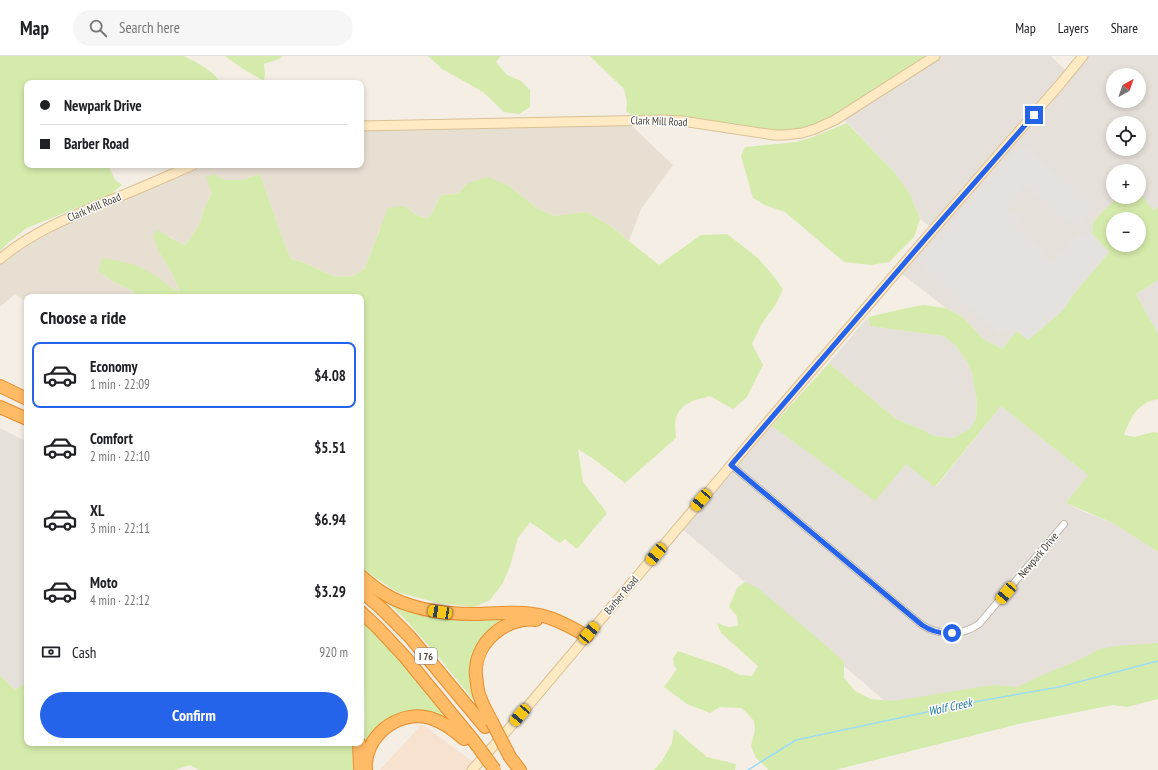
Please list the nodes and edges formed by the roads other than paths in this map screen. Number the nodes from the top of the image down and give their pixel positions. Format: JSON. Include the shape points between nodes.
{"nodes":[{"id":1,"x":935,"y":56,"type":"edge"},
{"id":2,"x":1083,"y":56,"type":"edge"},
{"id":3,"x":364,"y":126,"type":"edge"},
{"id":4,"x":186,"y":168,"type":"edge"},
{"id":5,"x":0,"y":259,"type":"edge"},
{"id":6,"x":0,"y":386,"type":"edge"},
{"id":7,"x":24,"y":398,"type":"edge"},
{"id":8,"x":0,"y":407,"type":"edge"},
{"id":9,"x":24,"y":418,"type":"edge"},
{"id":10,"x":731,"y":465,"type":"junction"},
{"id":11,"x":1064,"y":524,"type":"dead end"},
{"id":12,"x":364,"y":578,"type":"edge"},
{"id":13,"x":364,"y":594,"type":"edge"},
{"id":14,"x":364,"y":615,"type":"edge"},
{"id":15,"x":585,"y":638,"type":"junction"},
{"id":16,"x":489,"y":724,"type":"junction"},
{"id":17,"x":472,"y":742,"type":"junction"},
{"id":18,"x":358,"y":746,"type":"edge"},
{"id":19,"x":360,"y":770,"type":"edge"},
{"id":20,"x":366,"y":770,"type":"edge"},
{"id":21,"x":472,"y":770,"type":"edge"},
{"id":22,"x":495,"y":770,"type":"edge"},
{"id":23,"x":520,"y":770,"type":"edge"}],
"edges":[{"from":1,"to":3,"type":"main road","name":"Clark Mill Road","via":[[834,120],[794,134],[774,135],[682,121],[654,120]]},
{"from":2,"to":10,"type":"main road","name":"Barber Road"},
{"from":4,"to":5,"type":"main road","name":"Clark Mill Road","via":[[54,225],[34,235]]},
{"from":6,"to":7,"type":"highway"},
{"from":8,"to":9,"type":"highway"},
{"from":10,"to":11,"type":"street","name":"Newpark Drive","via":[[922,625],[940,633],[957,633],[979,624]]},
{"from":10,"to":15,"type":"main road","name":"Barber Road"},
{"from":12,"to":15,"type":"highway","via":[[383,593],[418,608],[461,614],[534,614],[549,618]]},
{"from":13,"to":16,"type":"highway","number":"I 76","via":[[410,637]]},
{"from":14,"to":17,"type":"highway","number":"I 76","via":[[405,657]]},
{"from":15,"to":16,"type":"highway","via":[[542,620],[532,619],[514,622],[494,633],[479,655],[476,675],[479,696]]},
{"from":15,"to":21,"type":"main road","name":"Barber Road"},
{"from":16,"to":23,"type":"highway","bridge":true},
{"from":17,"to":20,"type":"highway","via":[[442,723],[424,717],[406,718],[391,723],[378,734],[368,750]]},
{"from":17,"to":22,"type":"highway","bridge":true},
{"from":18,"to":19,"type":"highway"}]}
